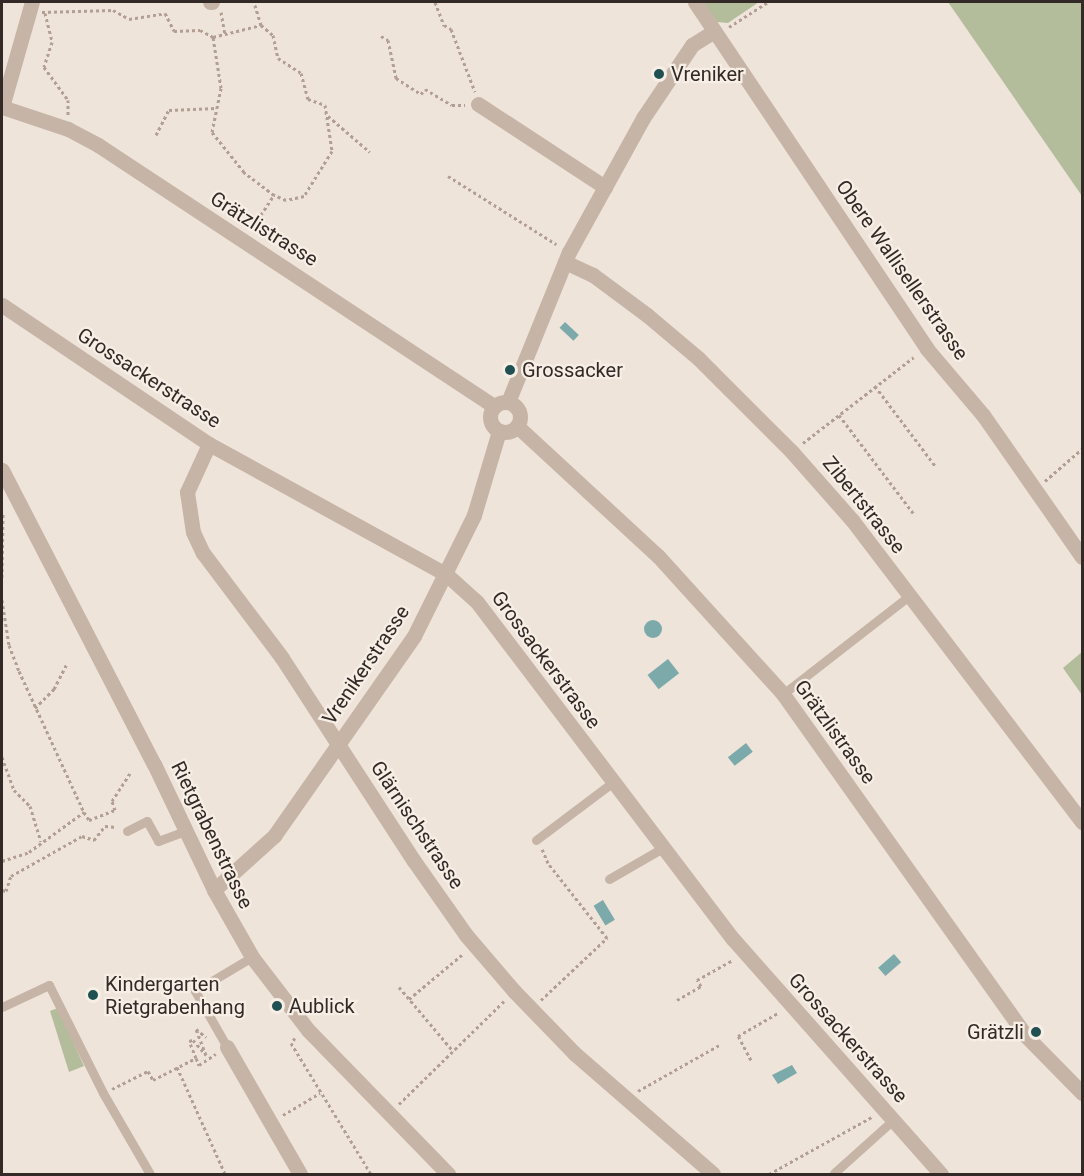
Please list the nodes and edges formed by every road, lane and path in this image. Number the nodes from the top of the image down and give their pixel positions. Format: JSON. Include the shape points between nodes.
{"nodes":[{"id":1,"x":219,"y":2,"type":"edge"},
{"id":2,"x":254,"y":2,"type":"edge"},
{"id":3,"x":435,"y":2,"type":"edge"},
{"id":4,"x":695,"y":2,"type":"edge"},
{"id":5,"x":768,"y":2,"type":"edge"},
{"id":6,"x":39,"y":9,"type":"edge"},
{"id":7,"x":261,"y":25,"type":"junction"},
{"id":8,"x":714,"y":31,"type":"junction"},
{"id":9,"x":225,"y":34,"type":"junction"},
{"id":10,"x":381,"y":36,"type":"dead end"},
{"id":11,"x":213,"y":37,"type":"junction"},
{"id":12,"x":478,"y":104,"type":"junction"},
{"id":13,"x":2,"y":107,"type":"edge"},
{"id":14,"x":217,"y":108,"type":"junction"},
{"id":15,"x":326,"y":115,"type":"junction"},
{"id":16,"x":68,"y":117,"type":"dead end"},
{"id":17,"x":156,"y":135,"type":"dead end"},
{"id":18,"x":370,"y":152,"type":"dead end"},
{"id":19,"x":448,"y":176,"type":"dead end"},
{"id":20,"x":605,"y":188,"type":"junction"},
{"id":21,"x":274,"y":195,"type":"junction"},
{"id":22,"x":250,"y":232,"type":"dead end"},
{"id":23,"x":567,"y":257,"type":"junction"},
{"id":24,"x":2,"y":305,"type":"edge"},
{"id":25,"x":927,"y":349,"type":"junction"},
{"id":26,"x":875,"y":386,"type":"junction"},
{"id":27,"x":501,"y":404,"type":"junction"},
{"id":28,"x":839,"y":415,"type":"junction"},
{"id":29,"x":517,"y":426,"type":"junction"},
{"id":30,"x":499,"y":431,"type":"junction"},
{"id":31,"x":209,"y":444,"type":"junction"},
{"id":32,"x":1083,"y":449,"type":"edge"},
{"id":33,"x":792,"y":452,"type":"junction"},
{"id":34,"x":936,"y":467,"type":"dead end"},
{"id":35,"x":2,"y":470,"type":"edge"},
{"id":36,"x":1036,"y":488,"type":"junction"},
{"id":37,"x":3,"y":512,"type":"dead end"},
{"id":38,"x":914,"y":514,"type":"dead end"},
{"id":39,"x":1083,"y":557,"type":"edge"},
{"id":40,"x":447,"y":575,"type":"junction"},
{"id":41,"x":2,"y":578,"type":"edge"},
{"id":42,"x":909,"y":596,"type":"junction"},
{"id":43,"x":2,"y":600,"type":"edge"},
{"id":44,"x":67,"y":664,"type":"dead end"},
{"id":45,"x":783,"y":694,"type":"junction"},
{"id":46,"x":35,"y":708,"type":"junction"},
{"id":47,"x":338,"y":743,"type":"junction"},
{"id":48,"x":2,"y":757,"type":"edge"},
{"id":49,"x":131,"y":772,"type":"dead end"},
{"id":50,"x":612,"y":783,"type":"junction"},
{"id":51,"x":84,"y":812,"type":"junction"},
{"id":52,"x":1083,"y":822,"type":"edge"},
{"id":53,"x":127,"y":831,"type":"joint"},
{"id":54,"x":185,"y":831,"type":"junction"},
{"id":55,"x":536,"y":840,"type":"dead end"},
{"id":56,"x":41,"y":841,"type":"junction"},
{"id":57,"x":661,"y":849,"type":"junction"},
{"id":58,"x":546,"y":855,"type":"dead end"},
{"id":59,"x":2,"y":861,"type":"edge"},
{"id":60,"x":609,"y":879,"type":"dead end"},
{"id":61,"x":2,"y":890,"type":"edge"},
{"id":62,"x":214,"y":890,"type":"junction"},
{"id":63,"x":475,"y":945,"type":"junction"},
{"id":64,"x":744,"y":953,"type":"junction"},
{"id":65,"x":252,"y":957,"type":"junction"},
{"id":66,"x":399,"y":987,"type":"dead end"},
{"id":67,"x":514,"y":991,"type":"junction"},
{"id":68,"x":409,"y":999,"type":"junction"},
{"id":69,"x":677,"y":1000,"type":"dead end"},
{"id":70,"x":790,"y":1005,"type":"junction"},
{"id":71,"x":2,"y":1007,"type":"edge"},
{"id":72,"x":532,"y":1009,"type":"junction"},
{"id":73,"x":210,"y":1032,"type":"dead end"},
{"id":74,"x":296,"y":1038,"type":"dead end"},
{"id":75,"x":721,"y":1044,"type":"dead end"},
{"id":76,"x":218,"y":1046,"type":"junction"},
{"id":77,"x":453,"y":1051,"type":"junction"},
{"id":78,"x":196,"y":1058,"type":"junction"},
{"id":79,"x":751,"y":1060,"type":"dead end"},
{"id":80,"x":200,"y":1065,"type":"dead end"},
{"id":81,"x":177,"y":1067,"type":"junction"},
{"id":82,"x":103,"y":1093,"type":"junction"},
{"id":83,"x":320,"y":1093,"type":"junction"},
{"id":84,"x":1083,"y":1093,"type":"edge"},
{"id":85,"x":626,"y":1098,"type":"junction"},
{"id":86,"x":288,"y":1112,"type":"dead end"},
{"id":87,"x":389,"y":1113,"type":"junction"},
{"id":88,"x":889,"y":1115,"type":"junction"},
{"id":89,"x":834,"y":1173,"type":"edge"},
{"id":90,"x":150,"y":1174,"type":"edge"},
{"id":91,"x":225,"y":1174,"type":"edge"},
{"id":92,"x":300,"y":1174,"type":"edge"},
{"id":93,"x":371,"y":1174,"type":"edge"},
{"id":94,"x":448,"y":1174,"type":"edge"},
{"id":95,"x":713,"y":1174,"type":"edge"},
{"id":96,"x":769,"y":1174,"type":"edge"},
{"id":97,"x":941,"y":1174,"type":"edge"}],
"edges":[{"from":1,"to":9,"type":"path"},
{"from":2,"to":7,"type":"path"},
{"from":3,"to":12,"type":"path","via":[[444,25],[451,29]]},
{"from":4,"to":8,"type":"street","name":"Obere Wallisellerstrasse"},
{"from":5,"to":8,"type":"path","via":[[734,26]]},
{"from":6,"to":11,"type":"path","via":[[113,10],[129,19],[165,14],[174,31],[200,30]]},
{"from":6,"to":13,"type":"street"},
{"from":6,"to":16,"type":"path","via":[[52,42],[44,67],[68,100]]},
{"from":7,"to":9,"type":"path"},
{"from":7,"to":15,"type":"path","via":[[273,35],[278,58],[301,73],[308,99],[325,105]]},
{"from":8,"to":20,"type":"street","via":[[692,45]]},
{"from":8,"to":25,"type":"street","name":"Obere Wallisellerstrasse"},
{"from":9,"to":11,"type":"path"},
{"from":10,"to":12,"type":"path","via":[[388,40],[396,78],[421,94],[425,89],[452,105]]},
{"from":11,"to":14,"type":"path","via":[[221,88]]},
{"from":12,"to":20,"type":"street"},
{"from":13,"to":27,"type":"street","name":"Grätzlistrasse","via":[[68,129],[98,145]]},
{"from":14,"to":17,"type":"path","via":[[169,110]]},
{"from":14,"to":21,"type":"path","via":[[212,132],[244,172]]},
{"from":15,"to":18,"type":"path"},
{"from":15,"to":21,"type":"path","via":[[332,151],[304,196],[286,200]]},
{"from":19,"to":23,"type":"path"},
{"from":20,"to":23,"type":"street"},
{"from":21,"to":22,"type":"path"},
{"from":23,"to":27,"type":"street"},
{"from":23,"to":33,"type":"street","name":"Zibertstrasse","via":[[673,337]]},
{"from":24,"to":31,"type":"street","name":"Grossackerstrasse"},
{"from":25,"to":26,"type":"path"},
{"from":25,"to":36,"type":"street","name":"Obere Wallisellerstrasse","via":[[983,415]]},
{"from":26,"to":28,"type":"path"},
{"from":26,"to":34,"type":"path"},
{"from":27,"to":29,"type":"street","via":[[519,412]]},
{"from":27,"to":30,"type":"street","via":[[490,423]]},
{"from":28,"to":33,"type":"path"},
{"from":28,"to":38,"type":"path"},
{"from":29,"to":30,"type":"street","via":[[509,432]]},
{"from":29,"to":45,"type":"street","name":"Grätzlistrasse","via":[[658,556]]},
{"from":30,"to":40,"type":"street","name":"Vrenikerstrasse","via":[[474,515]]},
{"from":31,"to":40,"type":"street","name":"Grossackerstrasse"},
{"from":31,"to":47,"type":"street","name":"Glärnischstrasse","via":[[187,492],[193,532],[218,576],[282,658]]},
{"from":32,"to":36,"type":"path"},
{"from":33,"to":42,"type":"street","name":"Zibertstrasse"},
{"from":35,"to":54,"type":"street","name":"Rietgrabenstrasse"},
{"from":36,"to":39,"type":"street","name":"Obere Wallisellerstrasse"},
{"from":37,"to":41,"type":"path"},
{"from":40,"to":47,"type":"street","name":"Vrenikerstrasse","via":[[414,636]]},
{"from":40,"to":50,"type":"street","name":"Grossackerstrasse","via":[[490,615]]},
{"from":42,"to":45,"type":"lane"},
{"from":42,"to":52,"type":"street","name":"Zibertstrasse"},
{"from":43,"to":46,"type":"path","via":[[9,645]]},
{"from":44,"to":46,"type":"path","via":[[54,689]]},
{"from":45,"to":84,"type":"street","name":"Grätzlistrasse","via":[[1026,1036]]},
{"from":46,"to":51,"type":"path"},
{"from":47,"to":62,"type":"street","name":"Vrenikerstrasse","via":[[260,853]]},
{"from":47,"to":63,"type":"street","name":"Glärnischstrasse","via":[[414,861]]},
{"from":48,"to":56,"type":"path","via":[[14,790],[30,806]]},
{"from":49,"to":51,"type":"path","via":[[112,801],[115,810],[89,820]]},
{"from":50,"to":55,"type":"lane"},
{"from":50,"to":57,"type":"street","name":"Grossackerstrasse"},
{"from":51,"to":56,"type":"path"},
{"from":53,"to":54,"type":"lane","via":[[147,821],[158,841]]},
{"from":53,"to":61,"type":"path","via":[[105,826],[94,840],[82,836],[11,876],[6,891]]},
{"from":54,"to":62,"type":"street","name":"Rietgrabenstrasse"},
{"from":56,"to":59,"type":"path","via":[[29,852]]},
{"from":57,"to":60,"type":"lane"},
{"from":57,"to":64,"type":"street","name":"Grossackerstrasse"},
{"from":58,"to":72,"type":"path","via":[[548,863],[607,938]]},
{"from":62,"to":65,"type":"street","name":"Rietgrabenstrasse"},
{"from":63,"to":67,"type":"street","name":"Glärnischstrasse"},
{"from":63,"to":68,"type":"path"},
{"from":64,"to":69,"type":"path","via":[[697,980],[701,986]]},
{"from":64,"to":70,"type":"street","name":"Grossackerstrasse"},
{"from":65,"to":76,"type":"lane","via":[[195,991]]},
{"from":65,"to":87,"type":"street","name":"Rietgrabenstrasse","via":[[308,1029]]},
{"from":66,"to":68,"type":"path"},
{"from":67,"to":72,"type":"street","name":"Glärnischstrasse"},
{"from":67,"to":77,"type":"path"},
{"from":68,"to":77,"type":"path"},
{"from":70,"to":79,"type":"path","via":[[738,1036]]},
{"from":70,"to":88,"type":"street","name":"Grossackerstrasse"},
{"from":71,"to":82,"type":"lane","via":[[49,985]]},
{"from":72,"to":85,"type":"street","name":"Glärnischstrasse"},
{"from":73,"to":76,"type":"path"},
{"from":74,"to":83,"type":"path","via":[[291,1043]]},
{"from":75,"to":85,"type":"path"},
{"from":76,"to":78,"type":"path","via":[[196,1029],[206,1055],[193,1040],[189,1041]]},
{"from":76,"to":92,"type":"street"},
{"from":77,"to":87,"type":"path"},
{"from":78,"to":80,"type":"path"},
{"from":78,"to":81,"type":"path"},
{"from":81,"to":82,"type":"path","via":[[153,1080],[148,1071]]},
{"from":81,"to":91,"type":"path"},
{"from":82,"to":90,"type":"lane"},
{"from":83,"to":86,"type":"path"},
{"from":83,"to":93,"type":"path"},
{"from":85,"to":95,"type":"street","name":"Glärnischstrasse"},
{"from":87,"to":94,"type":"street","name":"Rietgrabenstrasse"},
{"from":88,"to":89,"type":"lane"},
{"from":88,"to":96,"type":"path"},
{"from":88,"to":97,"type":"street","name":"Grossackerstrasse"}]}
